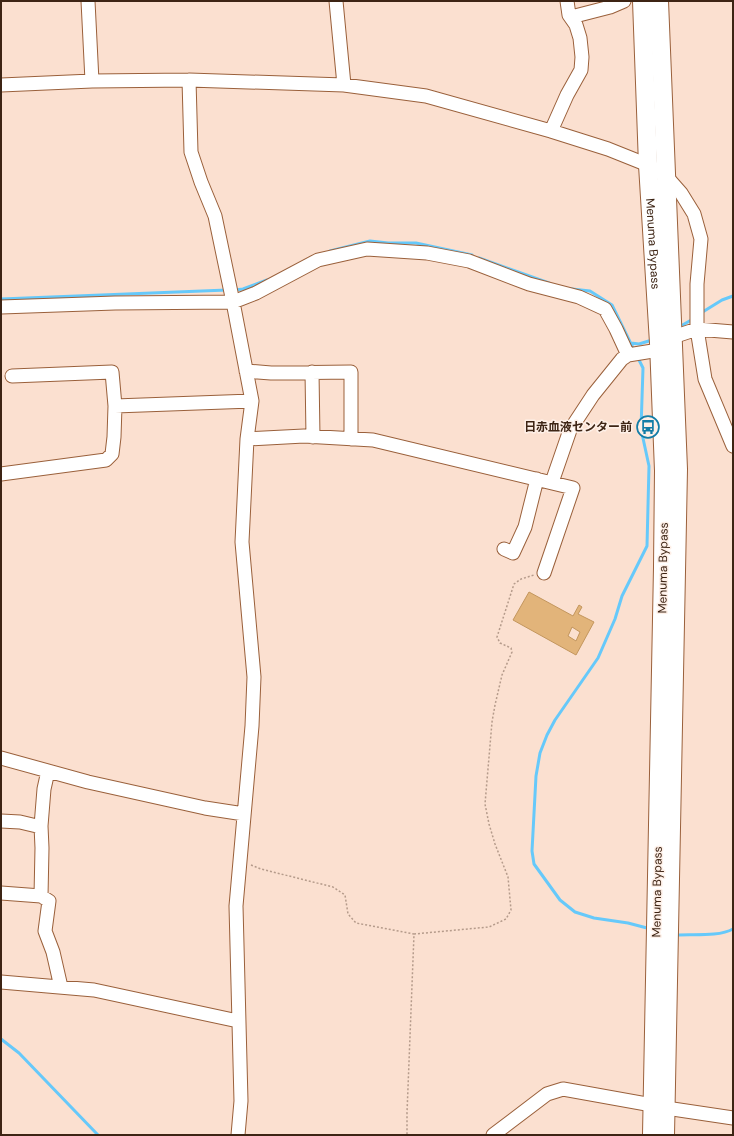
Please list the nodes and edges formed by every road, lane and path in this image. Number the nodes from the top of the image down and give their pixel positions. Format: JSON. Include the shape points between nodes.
{"nodes":[{"id":1,"x":88,"y":1,"type":"edge"},
{"id":2,"x":336,"y":1,"type":"edge"},
{"id":3,"x":567,"y":1,"type":"edge"},
{"id":4,"x":624,"y":1,"type":"edge"},
{"id":5,"x":642,"y":1,"type":"edge"},
{"id":6,"x":659,"y":1,"type":"edge"},
{"id":7,"x":571,"y":18,"type":"junction"},
{"id":8,"x":189,"y":80,"type":"junction"},
{"id":9,"x":92,"y":81,"type":"junction"},
{"id":10,"x":1,"y":85,"type":"edge"},
{"id":11,"x":344,"y":85,"type":"junction"},
{"id":12,"x":551,"y":131,"type":"junction"},
{"id":13,"x":648,"y":165,"type":"junction"},
{"id":14,"x":666,"y":176,"type":"junction"},
{"id":15,"x":233,"y":302,"type":"junction"},
{"id":16,"x":1,"y":307,"type":"edge"},
{"id":17,"x":697,"y":326,"type":"junction"},
{"id":18,"x":733,"y":332,"type":"edge"},
{"id":19,"x":655,"y":343,"type":"junction"},
{"id":20,"x":246,"y":371,"type":"junction"},
{"id":21,"x":312,"y":372,"type":"junction"},
{"id":22,"x":12,"y":376,"type":"dead end"},
{"id":23,"x":252,"y":401,"type":"junction"},
{"id":24,"x":115,"y":406,"type":"junction"},
{"id":25,"x":314,"y":436,"type":"junction"},
{"id":26,"x":247,"y":439,"type":"junction"},
{"id":27,"x":351,"y":439,"type":"junction"},
{"id":28,"x":733,"y":446,"type":"edge"},
{"id":29,"x":1,"y":474,"type":"edge"},
{"id":30,"x":537,"y":479,"type":"junction"},
{"id":31,"x":552,"y":482,"type":"junction"},
{"id":32,"x":504,"y":549,"type":"dead end"},
{"id":33,"x":544,"y":573,"type":"joint"},
{"id":34,"x":1,"y":758,"type":"edge"},
{"id":35,"x":48,"y":770,"type":"junction"},
{"id":36,"x":244,"y":814,"type":"junction"},
{"id":37,"x":1,"y":821,"type":"edge"},
{"id":38,"x":41,"y":827,"type":"junction"},
{"id":39,"x":240,"y":861,"type":"junction"},
{"id":40,"x":1,"y":893,"type":"edge"},
{"id":41,"x":41,"y":896,"type":"junction"},
{"id":42,"x":414,"y":934,"type":"junction"},
{"id":43,"x":1,"y":982,"type":"edge"},
{"id":44,"x":61,"y":987,"type":"junction"},
{"id":45,"x":238,"y":1021,"type":"junction"},
{"id":46,"x":659,"y":1106,"type":"junction"},
{"id":47,"x":733,"y":1118,"type":"edge"},
{"id":48,"x":238,"y":1135,"type":"edge"},
{"id":49,"x":407,"y":1135,"type":"edge"},
{"id":50,"x":494,"y":1135,"type":"edge"},
{"id":51,"x":652,"y":1135,"type":"edge"},
{"id":52,"x":665,"y":1135,"type":"edge"}],
"edges":[{"from":1,"to":9,"type":"street"},
{"from":2,"to":11,"type":"street"},
{"from":3,"to":7,"type":"street"},
{"from":4,"to":7,"type":"street"},
{"from":5,"to":13,"type":"highway","name":"Menuma Bypass"},
{"from":6,"to":14,"type":"highway","name":"Menuma Bypass"},
{"from":7,"to":12,"type":"street","via":[[580,38],[581,70]]},
{"from":8,"to":9,"type":"street"},
{"from":8,"to":11,"type":"street"},
{"from":8,"to":15,"type":"street","via":[[191,152],[215,216]]},
{"from":9,"to":10,"type":"street"},
{"from":11,"to":12,"type":"street","via":[[426,96]]},
{"from":12,"to":13,"type":"street"},
{"from":13,"to":14,"type":"street"},
{"from":13,"to":19,"type":"highway","name":"Menuma Bypass"},
{"from":14,"to":17,"type":"street","via":[[694,214],[701,239]]},
{"from":14,"to":19,"type":"highway","name":"Menuma Bypass"},
{"from":15,"to":16,"type":"street"},
{"from":15,"to":19,"type":"street","via":[[256,293],[318,260],[367,249],[427,253],[468,262],[529,284],[579,297],[605,309],[616,329]]},
{"from":15,"to":20,"type":"street"},
{"from":17,"to":18,"type":"street"},
{"from":17,"to":19,"type":"street"},
{"from":17,"to":28,"type":"street","via":[[705,379]]},
{"from":19,"to":31,"type":"street","via":[[622,359],[593,395],[570,430]]},
{"from":19,"to":46,"type":"highway","name":"Menuma Bypass","via":[[678,484]]},
{"from":20,"to":21,"type":"street"},
{"from":20,"to":23,"type":"street"},
{"from":21,"to":25,"type":"street"},
{"from":21,"to":27,"type":"street","via":[[352,372]]},
{"from":22,"to":24,"type":"street","via":[[112,372]]},
{"from":23,"to":24,"type":"street"},
{"from":23,"to":26,"type":"street"},
{"from":24,"to":29,"type":"street","via":[[112,454],[106,460]]},
{"from":25,"to":26,"type":"street"},
{"from":25,"to":27,"type":"street"},
{"from":26,"to":36,"type":"street","via":[[242,542],[254,677]]},
{"from":27,"to":30,"type":"street","via":[[373,440]]},
{"from":30,"to":31,"type":"street"},
{"from":30,"to":32,"type":"street","via":[[525,527],[513,553]]},
{"from":31,"to":33,"type":"street","via":[[573,488]]},
{"from":33,"to":42,"type":"path","via":[[521,578],[514,584],[497,637],[500,643],[511,648],[512,652],[502,675],[495,705],[485,804],[495,844],[508,877],[510,910],[506,919],[489,927]]},
{"from":34,"to":35,"type":"street"},
{"from":35,"to":36,"type":"street","via":[[88,782]]},
{"from":35,"to":38,"type":"street"},
{"from":36,"to":39,"type":"street"},
{"from":37,"to":38,"type":"street"},
{"from":38,"to":41,"type":"street"},
{"from":39,"to":42,"type":"path","via":[[261,869],[333,887],[345,894],[348,914],[356,923]]},
{"from":39,"to":45,"type":"street","via":[[236,906]]},
{"from":40,"to":41,"type":"street"},
{"from":41,"to":44,"type":"street","via":[[49,901],[45,931]]},
{"from":42,"to":49,"type":"path"},
{"from":43,"to":44,"type":"street"},
{"from":44,"to":45,"type":"street","via":[[94,990]]},
{"from":45,"to":48,"type":"street","via":[[241,1101]]},
{"from":46,"to":47,"type":"street"},
{"from":46,"to":50,"type":"street","via":[[563,1089],[547,1094]]},
{"from":46,"to":51,"type":"highway","name":"Menuma Bypass"},
{"from":46,"to":52,"type":"highway","name":"Menuma Bypass"}]}
